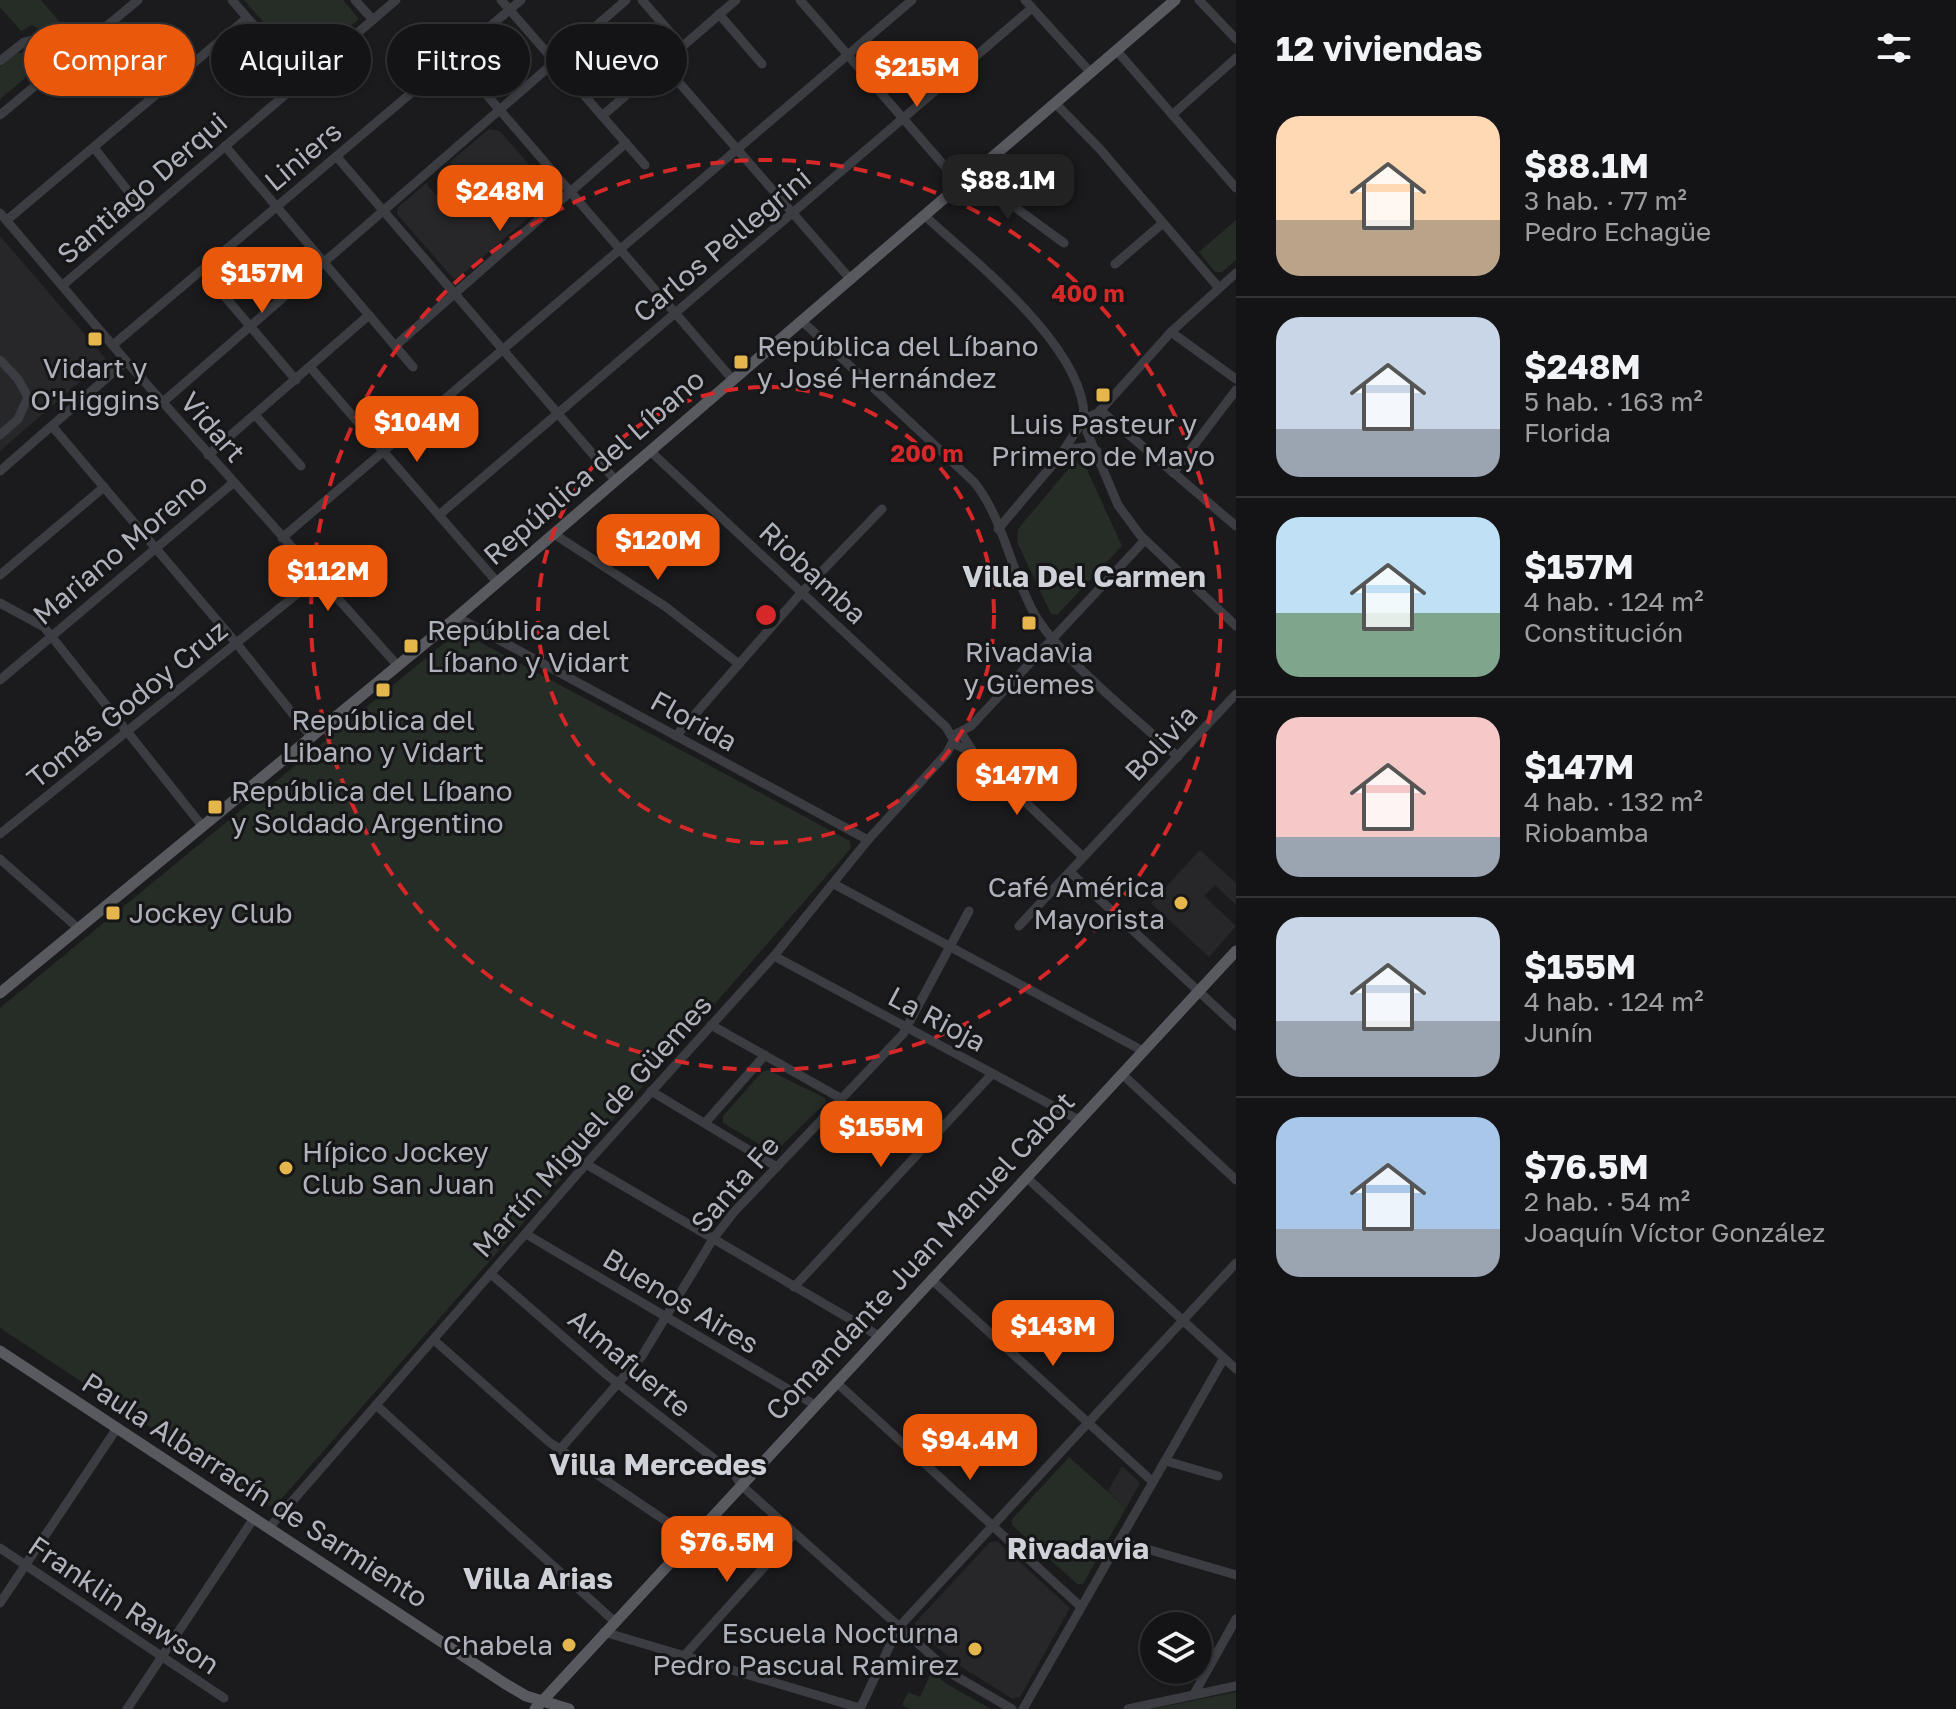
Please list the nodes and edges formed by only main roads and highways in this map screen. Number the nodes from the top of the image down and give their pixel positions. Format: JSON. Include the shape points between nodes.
{"nodes":[{"id":1,"x":1172,"y":1,"type":"edge"},
{"id":2,"x":1236,"y":951,"type":"edge"},
{"id":3,"x":0,"y":993,"type":"edge"},
{"id":4,"x":0,"y":1351,"type":"edge"},
{"id":5,"x":538,"y":1705,"type":"edge"},
{"id":6,"x":569,"y":1709,"type":"edge"}],
"edges":[{"from":1,"to":3,"type":"main road","name":"República del Líbano","via":[[457,617]]},
{"from":2,"to":5,"type":"main road","name":"Comandante Juan Manuel Cabot"},
{"from":4,"to":5,"type":"main road","name":"Paula Albarracín de Sarmiento"},
{"from":5,"to":6,"type":"main road","name":"Paula Albarracín de Sarmiento"}]}
